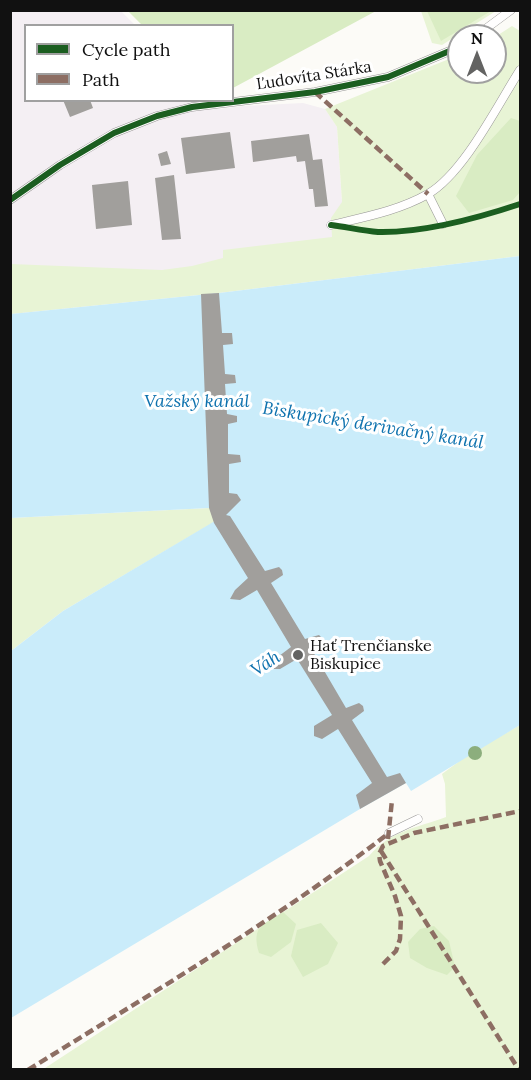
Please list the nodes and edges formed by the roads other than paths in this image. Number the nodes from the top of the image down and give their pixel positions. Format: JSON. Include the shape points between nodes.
{"nodes":[{"id":1,"x":511,"y":10,"type":"edge"},
{"id":2,"x":492,"y":24,"type":"edge"},
{"id":3,"x":447,"y":52,"type":"edge"},
{"id":4,"x":520,"y":70,"type":"edge"},
{"id":5,"x":233,"y":102,"type":"edge"},
{"id":6,"x":234,"y":102,"type":"edge"},
{"id":7,"x":428,"y":194,"type":"junction"},
{"id":8,"x":10,"y":200,"type":"edge"},
{"id":9,"x":443,"y":224,"type":"dead end"},
{"id":10,"x":332,"y":225,"type":"dead end"},
{"id":11,"x":418,"y":819,"type":"dead end"},
{"id":12,"x":389,"y":833,"type":"dead end"}],
"edges":[{"from":1,"to":2,"type":"lane"},
{"from":3,"to":6,"type":"lane","name":"Ľudovíta Stárka","via":[[388,78]]},
{"from":4,"to":7,"type":"lane","via":[[460,166]]},
{"from":5,"to":8,"type":"lane","name":"Ľudovíta Stárka","via":[[158,116],[106,137]]},
{"from":7,"to":9,"type":"lane"},
{"from":7,"to":10,"type":"lane","via":[[396,209]]},
{"from":11,"to":12,"type":"lane"}]}
